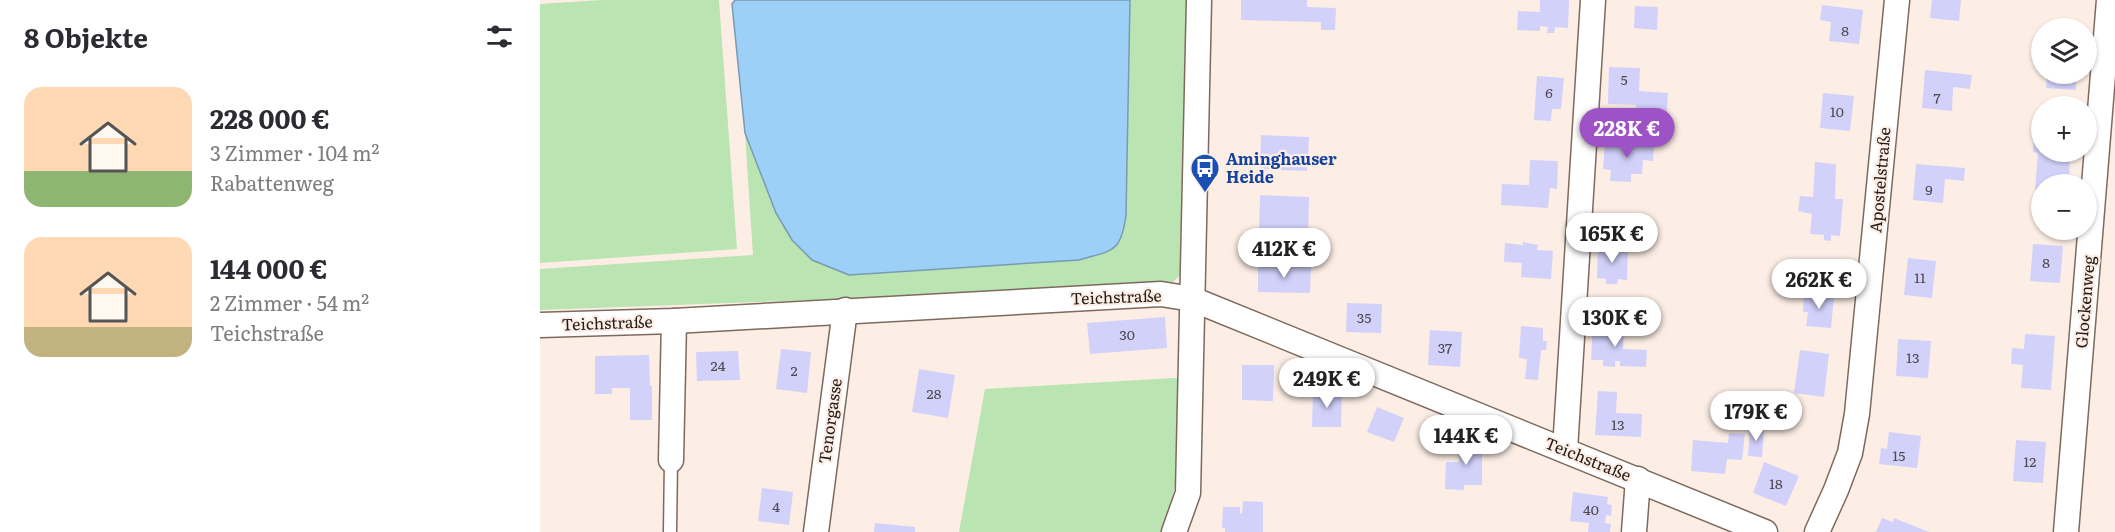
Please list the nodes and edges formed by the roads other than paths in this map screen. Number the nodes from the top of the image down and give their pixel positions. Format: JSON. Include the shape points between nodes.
{"nodes":[{"id":1,"x":1199,"y":0,"type":"edge"},
{"id":2,"x":1593,"y":0,"type":"edge"},
{"id":3,"x":1897,"y":0,"type":"edge"},
{"id":4,"x":2109,"y":0,"type":"edge"},
{"id":5,"x":1192,"y":299,"type":"junction"},
{"id":6,"x":845,"y":310,"type":"junction"},
{"id":7,"x":674,"y":321,"type":"junction"},
{"id":8,"x":540,"y":326,"type":"edge"},
{"id":9,"x":1565,"y":450,"type":"junction"},
{"id":10,"x":670,"y":460,"type":"joint"},
{"id":11,"x":1638,"y":480,"type":"junction"},
{"id":12,"x":670,"y":532,"type":"edge"},
{"id":13,"x":816,"y":532,"type":"edge"},
{"id":14,"x":1174,"y":532,"type":"edge"},
{"id":15,"x":1634,"y":532,"type":"edge"},
{"id":16,"x":1765,"y":532,"type":"edge"},
{"id":17,"x":1817,"y":532,"type":"edge"},
{"id":18,"x":2066,"y":532,"type":"edge"}],
"edges":[{"from":1,"to":5,"type":"street"},
{"from":2,"to":9,"type":"street"},
{"from":3,"to":17,"type":"street","name":"Apostelstraße","via":[[1857,414],[1850,453]]},
{"from":4,"to":18,"type":"street","name":"Glockenweg"},
{"from":5,"to":6,"type":"street","name":"Teichstraße","via":[[1161,294]]},
{"from":5,"to":9,"type":"street","name":"Teichstraße"},
{"from":5,"to":14,"type":"street","via":[[1188,493]]},
{"from":6,"to":7,"type":"street","name":"Teichstraße"},
{"from":6,"to":13,"type":"street","name":"Tenorgasse"},
{"from":7,"to":8,"type":"street","name":"Teichstraße"},
{"from":7,"to":10,"type":"street","name":"Teichstraße"},
{"from":9,"to":11,"type":"street","name":"Teichstraße"},
{"from":10,"to":12,"type":"lane"},
{"from":11,"to":15,"type":"street"},
{"from":11,"to":16,"type":"street","name":"Teichstraße"}]}
